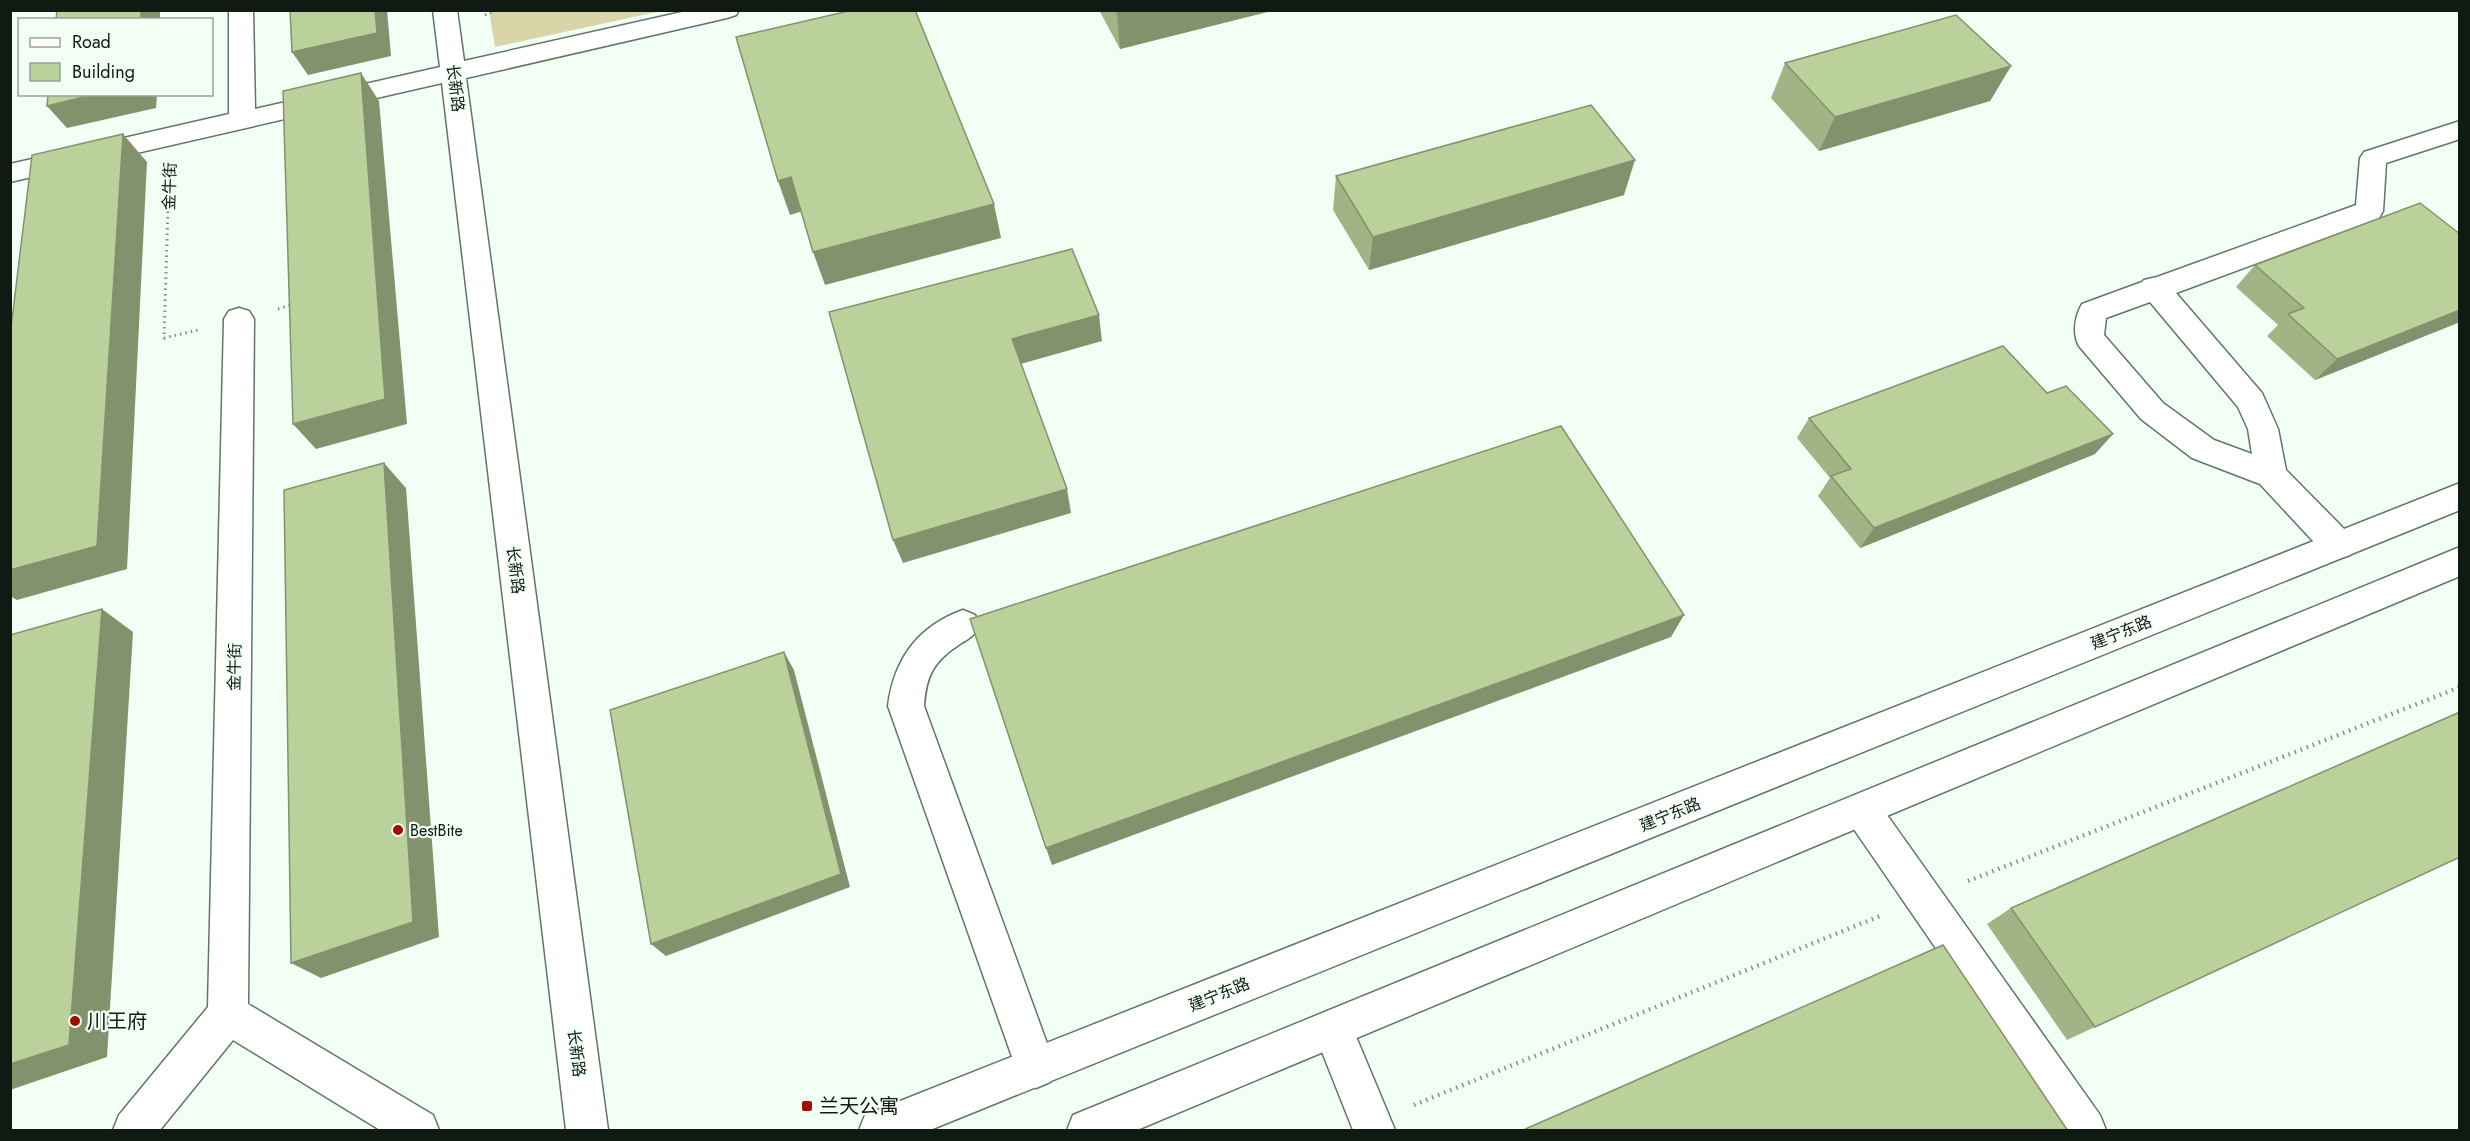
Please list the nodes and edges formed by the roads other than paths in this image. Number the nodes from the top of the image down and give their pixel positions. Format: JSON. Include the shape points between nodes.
{"nodes":[{"id":1,"x":241,"y":10,"type":"edge"},
{"id":2,"x":446,"y":10,"type":"edge"},
{"id":3,"x":727,"y":10,"type":"edge"},
{"id":4,"x":454,"y":72,"type":"junction"},
{"id":5,"x":242,"y":120,"type":"junction"},
{"id":6,"x":2460,"y":130,"type":"edge"},
{"id":7,"x":10,"y":173,"type":"edge"},
{"id":8,"x":2154,"y":288,"type":"junction"},
{"id":9,"x":239,"y":319,"type":"road end"},
{"id":10,"x":2271,"y":475,"type":"junction"},
{"id":11,"x":2460,"y":495,"type":"edge"},
{"id":12,"x":2338,"y":545,"type":"junction"},
{"id":13,"x":2460,"y":561,"type":"edge"},
{"id":14,"x":963,"y":625,"type":"dead end"},
{"id":15,"x":1862,"y":810,"type":"junction"},
{"id":16,"x":228,"y":1014,"type":"junction"},
{"id":17,"x":1333,"y":1029,"type":"junction"},
{"id":18,"x":1036,"y":1068,"type":"junction"},
{"id":19,"x":134,"y":1131,"type":"edge"},
{"id":20,"x":418,"y":1131,"type":"edge"},
{"id":21,"x":587,"y":1131,"type":"edge"},
{"id":22,"x":880,"y":1131,"type":"edge"},
{"id":23,"x":1088,"y":1131,"type":"edge"},
{"id":24,"x":1374,"y":1131,"type":"edge"},
{"id":25,"x":2085,"y":1131,"type":"edge"}],
"edges":[{"from":1,"to":5,"type":"street"},
{"from":2,"to":4,"type":"street","name":"长新路"},
{"from":3,"to":4,"type":"street","name":"金牛街"},
{"from":4,"to":5,"type":"street","name":"金牛街"},
{"from":4,"to":21,"type":"street","name":"长新路"},
{"from":5,"to":7,"type":"street","name":"金牛街"},
{"from":6,"to":8,"type":"street","via":[[2373,158],[2369,211]]},
{"from":8,"to":10,"type":"street","via":[[2251,400],[2263,429]]},
{"from":8,"to":10,"type":"street","via":[[2092,312],[2089,338],[2152,411],[2203,449]]},
{"from":9,"to":16,"type":"street","name":"金牛街"},
{"from":10,"to":12,"type":"street"},
{"from":11,"to":12,"type":"street","name":"建宁东路"},
{"from":12,"to":18,"type":"street","name":"建宁东路"},
{"from":13,"to":15,"type":"street"},
{"from":14,"to":18,"type":"street","via":[[925,651],[912,670],[906,706]]},
{"from":15,"to":17,"type":"street"},
{"from":15,"to":25,"type":"street"},
{"from":16,"to":19,"type":"street"},
{"from":16,"to":20,"type":"street"},
{"from":17,"to":23,"type":"street"},
{"from":17,"to":24,"type":"street"},
{"from":18,"to":22,"type":"street","name":"建宁东路"}]}
